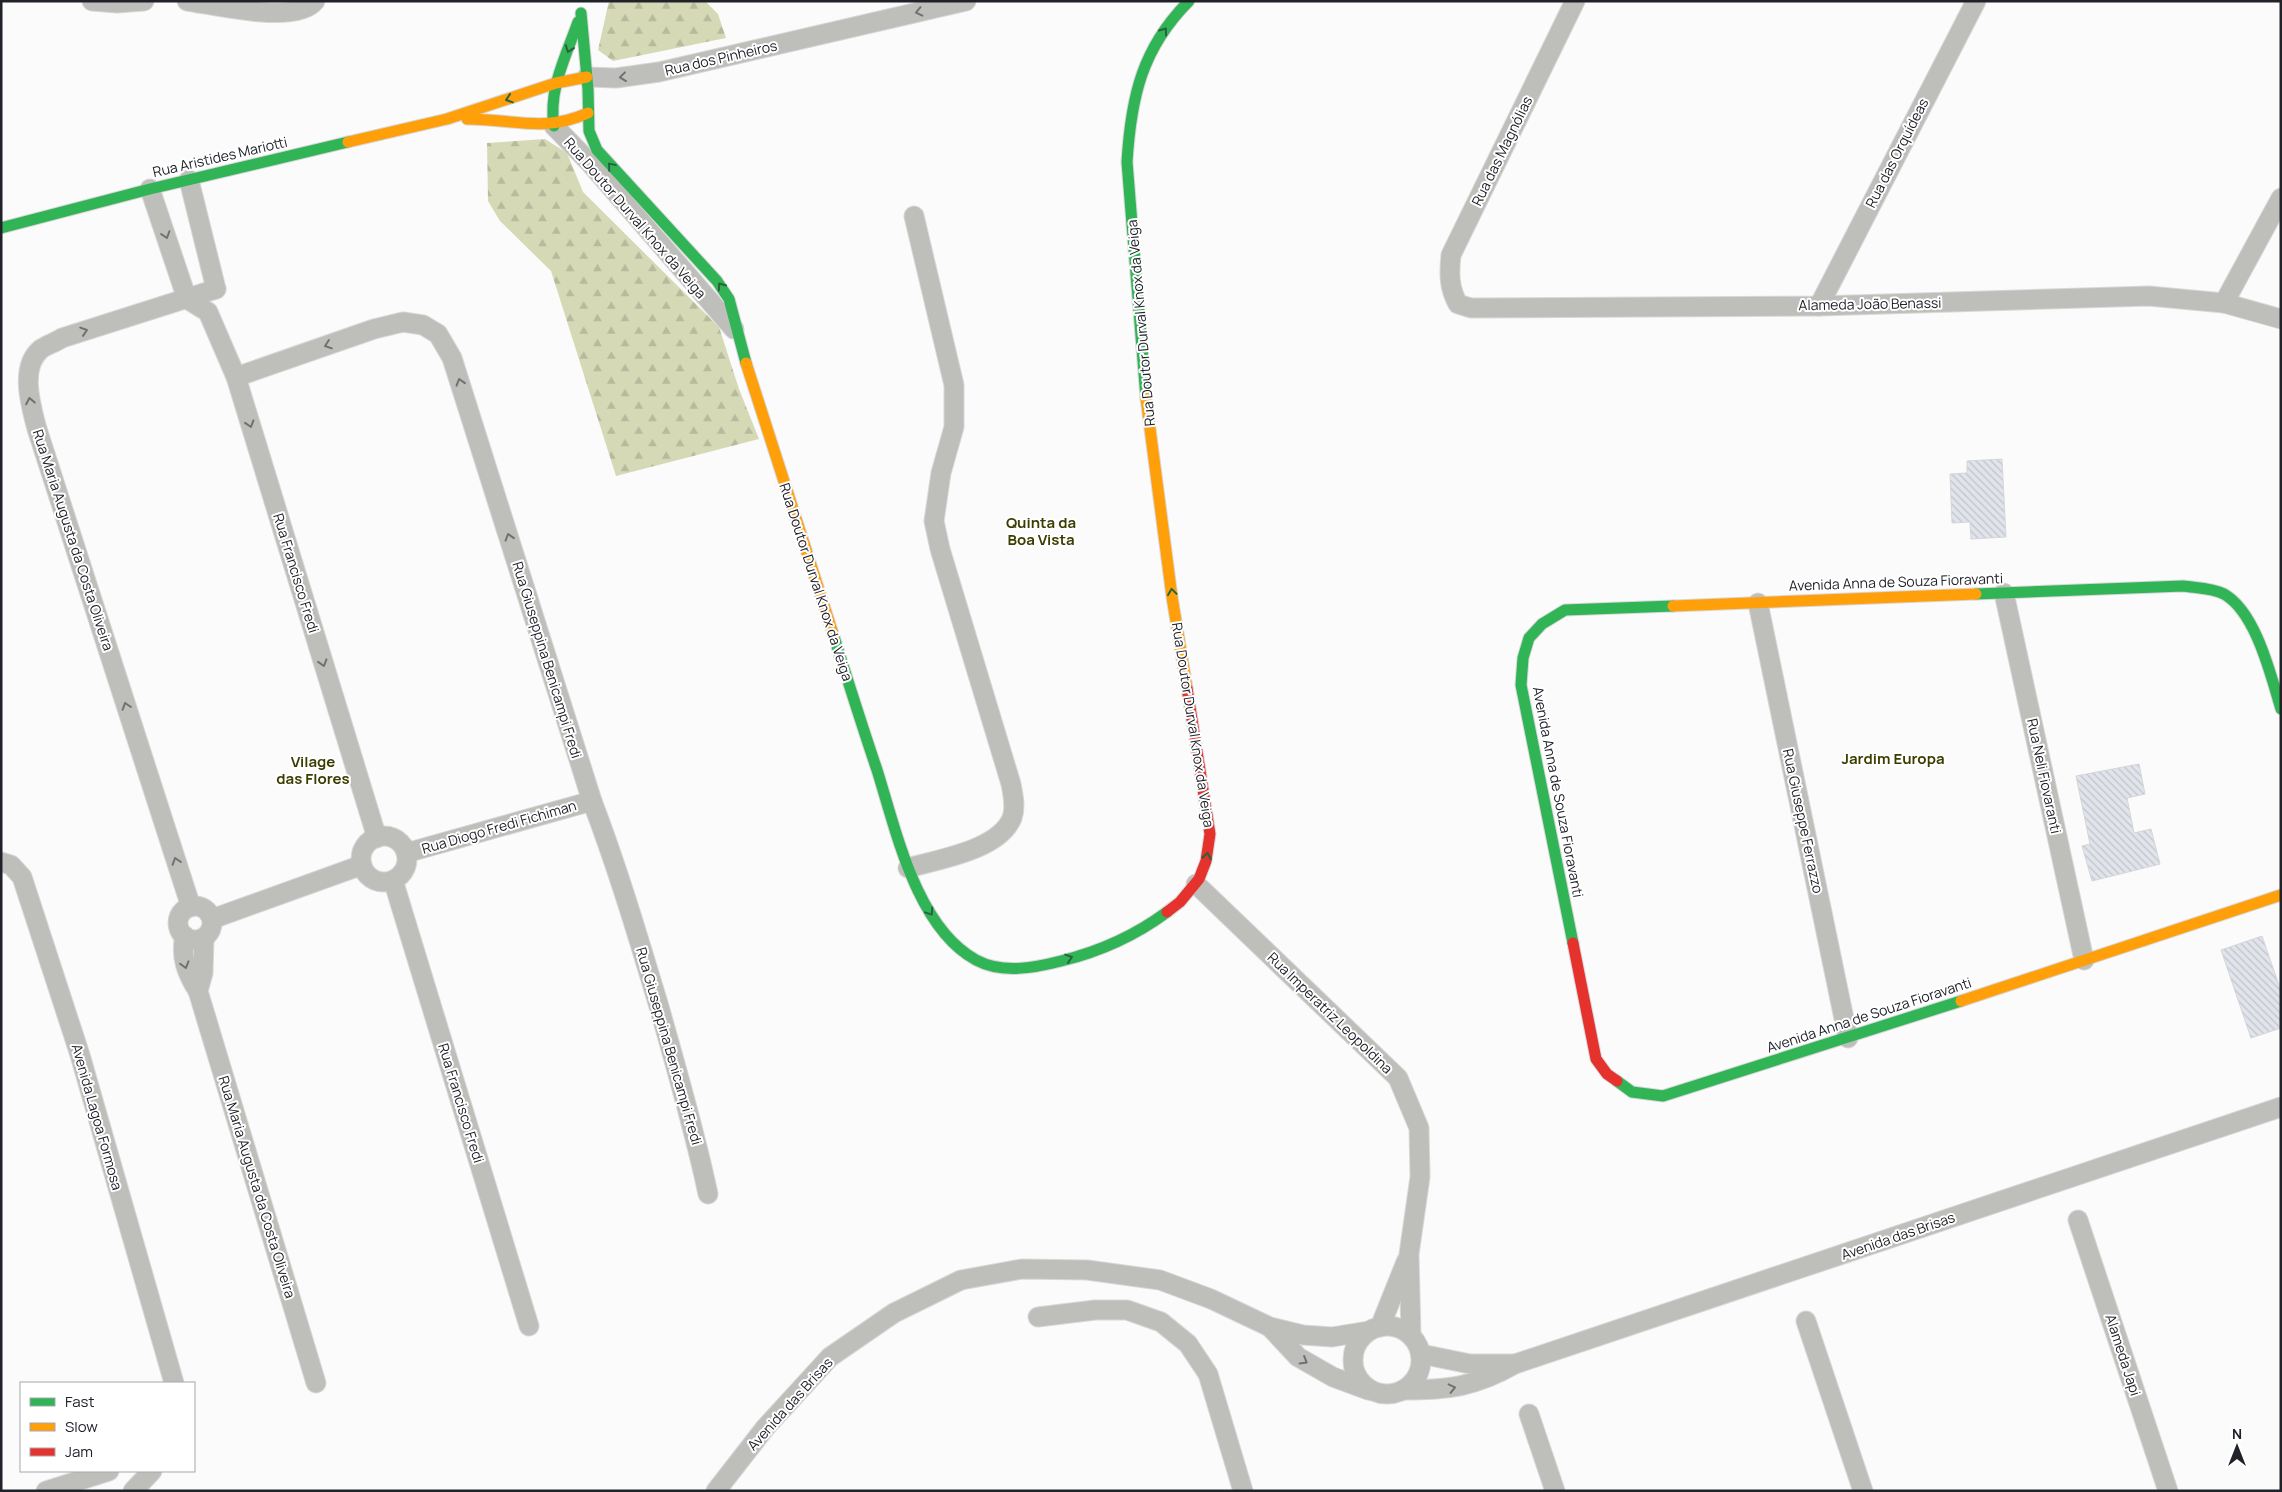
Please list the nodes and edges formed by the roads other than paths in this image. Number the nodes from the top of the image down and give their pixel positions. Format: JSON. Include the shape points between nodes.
{"nodes":[{"id":1,"x":92,"y":1,"type":"edge"},
{"id":2,"x":144,"y":1,"type":"edge"},
{"id":3,"x":187,"y":1,"type":"edge"},
{"id":4,"x":315,"y":1,"type":"edge"},
{"id":5,"x":584,"y":1,"type":"edge"},
{"id":6,"x":966,"y":1,"type":"edge"},
{"id":7,"x":1575,"y":1,"type":"edge"},
{"id":8,"x":1976,"y":1,"type":"edge"},
{"id":9,"x":117,"y":2,"type":"edge"},
{"id":10,"x":1180,"y":5,"type":"edge"},
{"id":11,"x":580,"y":14,"type":"junction"},
{"id":12,"x":587,"y":77,"type":"junction"},
{"id":13,"x":556,"y":83,"type":"junction"},
{"id":14,"x":588,"y":113,"type":"junction"},
{"id":15,"x":448,"y":119,"type":"junction"},
{"id":16,"x":554,"y":126,"type":"junction"},
{"id":17,"x":189,"y":180,"type":"junction"},
{"id":18,"x":150,"y":189,"type":"junction"},
{"id":19,"x":2281,"y":198,"type":"edge"},
{"id":20,"x":914,"y":216,"type":"dead end"},
{"id":21,"x":1,"y":228,"type":"edge"},
{"id":22,"x":216,"y":290,"type":"junction"},
{"id":23,"x":187,"y":299,"type":"junction"},
{"id":24,"x":2224,"y":303,"type":"junction"},
{"id":25,"x":1458,"y":304,"type":"joint"},
{"id":26,"x":1819,"y":306,"type":"junction"},
{"id":27,"x":208,"y":312,"type":"junction"},
{"id":28,"x":2281,"y":319,"type":"edge"},
{"id":29,"x":736,"y":332,"type":"junction"},
{"id":30,"x":236,"y":377,"type":"junction"},
{"id":31,"x":2004,"y":593,"type":"junction"},
{"id":32,"x":1758,"y":603,"type":"junction"},
{"id":33,"x":2281,"y":709,"type":"edge"},
{"id":34,"x":592,"y":801,"type":"junction"},
{"id":35,"x":377,"y":838,"type":"junction"},
{"id":36,"x":406,"y":853,"type":"junction"},
{"id":37,"x":1,"y":862,"type":"edge"},
{"id":38,"x":362,"y":865,"type":"junction"},
{"id":39,"x":908,"y":868,"type":"junction"},
{"id":40,"x":393,"y":880,"type":"junction"},
{"id":41,"x":1196,"y":884,"type":"junction"},
{"id":42,"x":2281,"y":895,"type":"edge"},
{"id":43,"x":191,"y":907,"type":"junction"},
{"id":44,"x":212,"y":919,"type":"junction"},
{"id":45,"x":184,"y":936,"type":"junction"},
{"id":46,"x":204,"y":938,"type":"junction"},
{"id":47,"x":2084,"y":960,"type":"junction"},
{"id":48,"x":198,"y":991,"type":"junction"},
{"id":49,"x":1848,"y":1038,"type":"junction"},
{"id":50,"x":2281,"y":1107,"type":"edge"},
{"id":51,"x":708,"y":1194,"type":"dead end"},
{"id":52,"x":2078,"y":1220,"type":"dead end"},
{"id":53,"x":1409,"y":1254,"type":"junction"},
{"id":54,"x":1038,"y":1317,"type":"dead end"},
{"id":55,"x":1806,"y":1321,"type":"dead end"},
{"id":56,"x":529,"y":1326,"type":"dead end"},
{"id":57,"x":1270,"y":1327,"type":"junction"},
{"id":58,"x":1375,"y":1329,"type":"junction"},
{"id":59,"x":1410,"y":1335,"type":"junction"},
{"id":60,"x":1421,"y":1354,"type":"junction"},
{"id":61,"x":1515,"y":1364,"type":"junction"},
{"id":62,"x":174,"y":1382,"type":"edge"},
{"id":63,"x":316,"y":1383,"type":"dead end"},
{"id":64,"x":1403,"y":1390,"type":"junction"},
{"id":65,"x":1372,"y":1391,"type":"junction"},
{"id":66,"x":1529,"y":1414,"type":"dead end"},
{"id":67,"x":106,"y":1472,"type":"edge"},
{"id":68,"x":151,"y":1472,"type":"edge"},
{"id":69,"x":46,"y":1491,"type":"edge"},
{"id":70,"x":133,"y":1491,"type":"edge"},
{"id":71,"x":716,"y":1491,"type":"edge"},
{"id":72,"x":1243,"y":1491,"type":"edge"},
{"id":73,"x":1555,"y":1491,"type":"edge"},
{"id":74,"x":1863,"y":1491,"type":"edge"},
{"id":75,"x":2168,"y":1491,"type":"edge"}],
"edges":[{"from":1,"to":9,"type":"street"},
{"from":2,"to":9,"type":"street"},
{"from":3,"to":4,"type":"street","via":[[289,13],[311,6]]},
{"from":5,"to":11,"type":"street"},
{"from":6,"to":12,"type":"street","name":"Rua dos Pinheiros","one_way":true,"via":[[659,72],[616,78]]},
{"from":7,"to":25,"type":"street","name":"Rua das Magnólias","via":[[1451,255],[1449,278]]},
{"from":8,"to":26,"type":"street","name":"Rua das Orquídeas"},
{"from":41,"to":10,"type":"street","name":"Rua Doutor Durval Knox da Veiga","one_way":true,"via":[[1204,868],[1210,834],[1172,597],[1144,385],[1128,162],[1128,125],[1134,94],[1150,50]]},
{"from":11,"to":12,"type":"street"},
{"from":11,"to":13,"type":"street","one_way":true},
{"from":12,"to":13,"type":"street","name":"Rua Aristides Mariotti"},
{"from":12,"to":14,"type":"street"},
{"from":13,"to":15,"type":"street","name":"Rua Aristides Mariotti","one_way":true},
{"from":13,"to":16,"type":"street","via":[[551,108]]},
{"from":14,"to":16,"type":"street"},
{"from":29,"to":14,"type":"street","name":"Rua Doutor Durval Knox da Veiga","one_way":true,"via":[[729,299],[717,281],[597,150],[589,131]]},
{"from":15,"to":16,"type":"street","name":"Rua Aristides Mariotti"},
{"from":15,"to":17,"type":"street","name":"Rua Aristides Mariotti"},
{"from":16,"to":29,"type":"street","name":"Rua Doutor Durval Knox da Veiga","via":[[591,164]]},
{"from":17,"to":18,"type":"street","name":"Rua Aristides Mariotti"},
{"from":17,"to":22,"type":"street"},
{"from":18,"to":21,"type":"street","name":"Rua Aristides Mariotti"},
{"from":18,"to":23,"type":"street","one_way":true},
{"from":19,"to":24,"type":"street"},
{"from":20,"to":39,"type":"street","via":[[954,385],[954,427],[934,520],[1014,800],[1012,816],[1005,830],[992,841]]},
{"from":22,"to":23,"type":"street","name":"Rua Maria Augusta da Costa Oliveira"},
{"from":22,"to":27,"type":"street"},
{"from":23,"to":27,"type":"street"},
{"from":43,"to":23,"type":"street","name":"Rua Maria Augusta da Costa Oliveira","one_way":true,"via":[[28,396],[29,371],[40,350],[62,338]]},
{"from":24,"to":26,"type":"street","name":"Alameda João Benassi","via":[[2149,296]]},
{"from":24,"to":28,"type":"street","name":"Alameda João Benassi"},
{"from":25,"to":26,"type":"street","name":"Alameda João Benassi","via":[[1471,308]]},
{"from":27,"to":30,"type":"street","name":"Rua Francisco Fredi"},
{"from":29,"to":39,"type":"street","name":"Rua Doutor Durval Knox da Veiga"},
{"from":34,"to":30,"type":"street","name":"Rua Giuseppina Benicampi Fredi","one_way":true,"via":[[452,358],[438,334],[423,325],[403,322]]},
{"from":30,"to":35,"type":"street","name":"Rua Francisco Fredi","one_way":true},
{"from":31,"to":32,"type":"street","name":"Avenida Anna de Souza Fioravanti"},
{"from":31,"to":33,"type":"street","name":"Avenida Anna de Souza Fioravanti","via":[[2183,586],[2228,596],[2243,612],[2261,649]]},
{"from":31,"to":47,"type":"street","name":"Rua Neli Fiovaranti"},
{"from":32,"to":49,"type":"street","name":"Rua Giuseppe Ferrazzo"},
{"from":32,"to":49,"type":"street","name":"Avenida Anna de Souza Fioravanti","via":[[1565,610],[1542,622],[1529,637],[1522,654],[1521,685],[1596,1059],[1607,1074],[1632,1092],[1663,1096]]},
{"from":34,"to":36,"type":"street","name":"Rua Diogo Fredi Fichiman"},
{"from":34,"to":51,"type":"street","name":"Rua Giuseppina Benicampi Fredi","via":[[653,987],[696,1138]]},
{"from":35,"to":36,"type":"street","name":"Rua Diogo Fredi Fichiman","via":[[394,839]]},
{"from":35,"to":38,"type":"street","via":[[365,846]]},
{"from":36,"to":40,"type":"street","name":"Rua Diogo Fredi Fichiman","via":[[403,872]]},
{"from":37,"to":62,"type":"street","name":"Avenida Lagoa Formosa","via":[[11,865],[25,886],[80,1055]]},
{"from":38,"to":40,"type":"street","via":[[374,880]]},
{"from":38,"to":44,"type":"street"},
{"from":39,"to":41,"type":"street","name":"Rua Doutor Durval Knox da Veiga","one_way":true,"via":[[926,907],[945,933],[968,954],[991,966],[1012,968],[1042,967],[1118,942],[1156,922]]},
{"from":40,"to":56,"type":"street","name":"Rua Francisco Fredi"},
{"from":41,"to":53,"type":"street","name":"Rua Imperatriz Leopoldina","via":[[1398,1078],[1419,1128],[1420,1177]]},
{"from":42,"to":47,"type":"street","name":"Avenida Anna de Souza Fioravanti"},
{"from":43,"to":44,"type":"street","via":[[206,910]]},
{"from":43,"to":45,"type":"street","name":"Rua Maria Augusta da Costa Oliveira","via":[[182,912],[178,922]]},
{"from":44,"to":46,"type":"street","name":"Rua Maria Augusta da Costa Oliveira","via":[[211,930]]},
{"from":45,"to":46,"type":"street","via":[[194,940]]},
{"from":45,"to":48,"type":"street","name":"Rua Maria Augusta da Costa Oliveira","one_way":true,"via":[[184,963]]},
{"from":46,"to":48,"type":"street","name":"Rua Maria Augusta da Costa Oliveira","via":[[203,973]]},
{"from":47,"to":49,"type":"street","name":"Avenida Anna de Souza Fioravanti"},
{"from":48,"to":63,"type":"street","name":"Rua Maria Augusta da Costa Oliveira"},
{"from":50,"to":61,"type":"street","name":"Avenida das Brisas"},
{"from":52,"to":75,"type":"street","name":"Alameda Japi"},
{"from":53,"to":58,"type":"street","name":"Rua Imperatriz Leopoldina"},
{"from":53,"to":59,"type":"street","name":"Rua Imperatriz Leopoldina"},
{"from":54,"to":72,"type":"street","via":[[1095,1310],[1128,1310],[1161,1322],[1188,1344],[1208,1374]]},
{"from":55,"to":74,"type":"street"},
{"from":57,"to":58,"type":"street","name":"Avenida das Brisas","via":[[1303,1335],[1332,1337]]},
{"from":57,"to":65,"type":"street","name":"Avenida das Brisas","one_way":true,"via":[[1298,1357],[1333,1377]]},
{"from":57,"to":71,"type":"street","name":"Avenida das Brisas","via":[[1211,1299],[1160,1280],[1087,1270],[1022,1269],[961,1280],[894,1313],[830,1357],[765,1428]]},
{"from":58,"to":59,"type":"street","via":[[1397,1328]]},
{"from":58,"to":65,"type":"street","via":[[1360,1339],[1354,1350],[1353,1362],[1362,1384]]},
{"from":59,"to":60,"type":"street"},
{"from":60,"to":61,"type":"street","name":"Avenida das Brisas","via":[[1470,1364]]},
{"from":60,"to":64,"type":"street","via":[[1418,1375]]},
{"from":64,"to":61,"type":"street","name":"Avenida das Brisas","one_way":true,"via":[[1446,1390],[1493,1377]]},
{"from":64,"to":65,"type":"street","via":[[1393,1394]]},
{"from":66,"to":73,"type":"street"},
{"from":67,"to":69,"type":"street"},
{"from":68,"to":70,"type":"street"}]}
